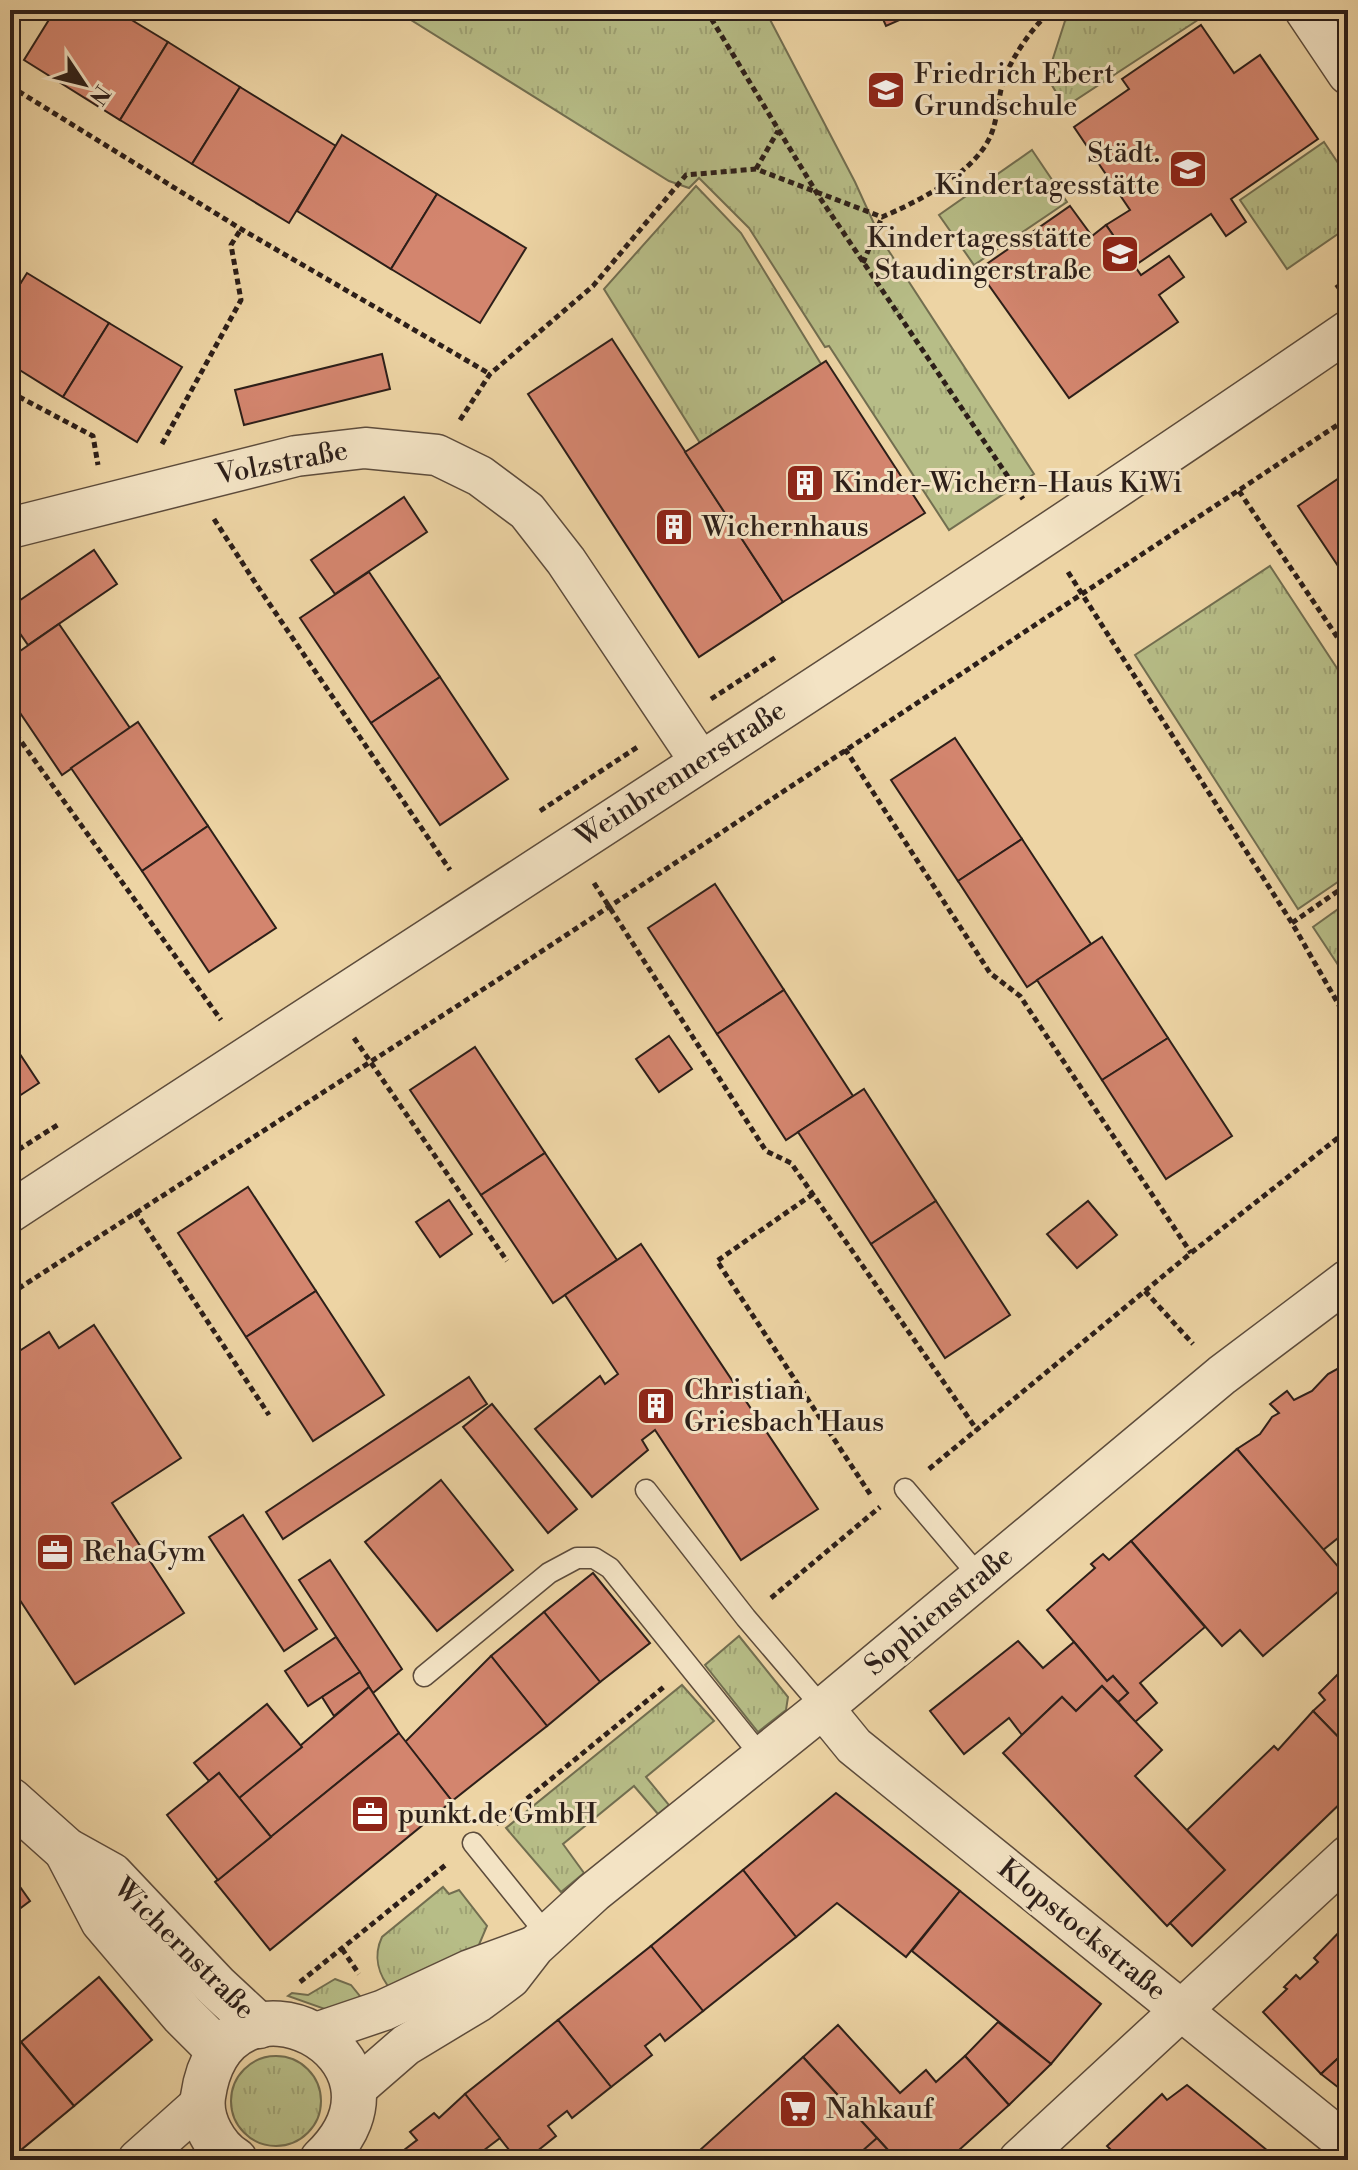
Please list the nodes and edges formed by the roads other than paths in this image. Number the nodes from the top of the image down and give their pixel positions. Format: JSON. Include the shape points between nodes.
{"nodes":[{"id":1,"x":1305,"y":10,"type":"edge"},
{"id":2,"x":1348,"y":74,"type":"edge"},
{"id":3,"x":1348,"y":331,"type":"edge"},
{"id":4,"x":10,"y":528,"type":"edge"},
{"id":5,"x":700,"y":761,"type":"junction"},
{"id":6,"x":10,"y":1212,"type":"edge"},
{"id":7,"x":1348,"y":1280,"type":"edge"},
{"id":8,"x":905,"y":1489,"type":"dead end"},
{"id":9,"x":646,"y":1490,"type":"dead end"},
{"id":10,"x":979,"y":1576,"type":"junction"},
{"id":11,"x":424,"y":1676,"type":"dead end"},
{"id":12,"x":823,"y":1708,"type":"junction"},
{"id":13,"x":762,"y":1757,"type":"junction"},
{"id":14,"x":10,"y":1800,"type":"edge"},
{"id":15,"x":473,"y":1843,"type":"dead end"},
{"id":16,"x":66,"y":1850,"type":"junction"},
{"id":17,"x":1348,"y":1856,"type":"edge"},
{"id":18,"x":541,"y":1941,"type":"junction"},
{"id":19,"x":1181,"y":2009,"type":"junction"},
{"id":20,"x":259,"y":2026,"type":"junction"},
{"id":21,"x":316,"y":2033,"type":"junction"},
{"id":22,"x":219,"y":2051,"type":"junction"},
{"id":23,"x":353,"y":2091,"type":"junction"},
{"id":24,"x":203,"y":2102,"type":"junction"},
{"id":25,"x":1348,"y":2145,"type":"edge"},
{"id":26,"x":340,"y":2153,"type":"edge"},
{"id":27,"x":138,"y":2160,"type":"edge"},
{"id":28,"x":235,"y":2160,"type":"edge"},
{"id":29,"x":1019,"y":2160,"type":"edge"}],
"edges":[{"from":1,"to":2,"type":"street"},
{"from":3,"to":5,"type":"street","name":"Weinbrennerstraße"},
{"from":4,"to":5,"type":"street","name":"Volzstraße","via":[[296,456],[365,448],[437,455],[480,476],[527,511]]},
{"from":5,"to":6,"type":"street","name":"Weinbrennerstraße"},
{"from":7,"to":10,"type":"street","name":"Sophienstraße","via":[[1222,1375]]},
{"from":8,"to":10,"type":"lane"},
{"from":9,"to":12,"type":"lane"},
{"from":10,"to":12,"type":"street","name":"Sophienstraße"},
{"from":11,"to":13,"type":"lane","via":[[549,1573],[577,1558],[594,1558],[610,1568]]},
{"from":12,"to":13,"type":"street","name":"Sophienstraße"},
{"from":12,"to":19,"type":"street","name":"Klopstockstraße","via":[[854,1746]]},
{"from":13,"to":18,"type":"street","name":"Sophienstraße"},
{"from":14,"to":16,"type":"street","name":"Wichernstraße"},
{"from":15,"to":18,"type":"lane"},
{"from":16,"to":20,"type":"street","name":"Wichernstraße","via":[[111,1875]]},
{"from":16,"to":22,"type":"street","name":"Wichernstraße","via":[[103,1921]]},
{"from":17,"to":19,"type":"street"},
{"from":18,"to":21,"type":"street","name":"Sophienstraße","via":[[384,2010]]},
{"from":18,"to":23,"type":"street","name":"Sophienstraße","via":[[510,1978],[406,2045]]},
{"from":19,"to":25,"type":"street","name":"Klopstockstraße"},
{"from":19,"to":29,"type":"street"},
{"from":20,"to":21,"type":"street","via":[[288,2024]]},
{"from":20,"to":22,"type":"street"},
{"from":21,"to":23,"type":"street","via":[[335,2049]]},
{"from":22,"to":24,"type":"street","via":[[208,2070]]},
{"from":23,"to":26,"type":"street","via":[[352,2116]]},
{"from":24,"to":27,"type":"street"},
{"from":24,"to":28,"type":"street","via":[[213,2139]]}]}
